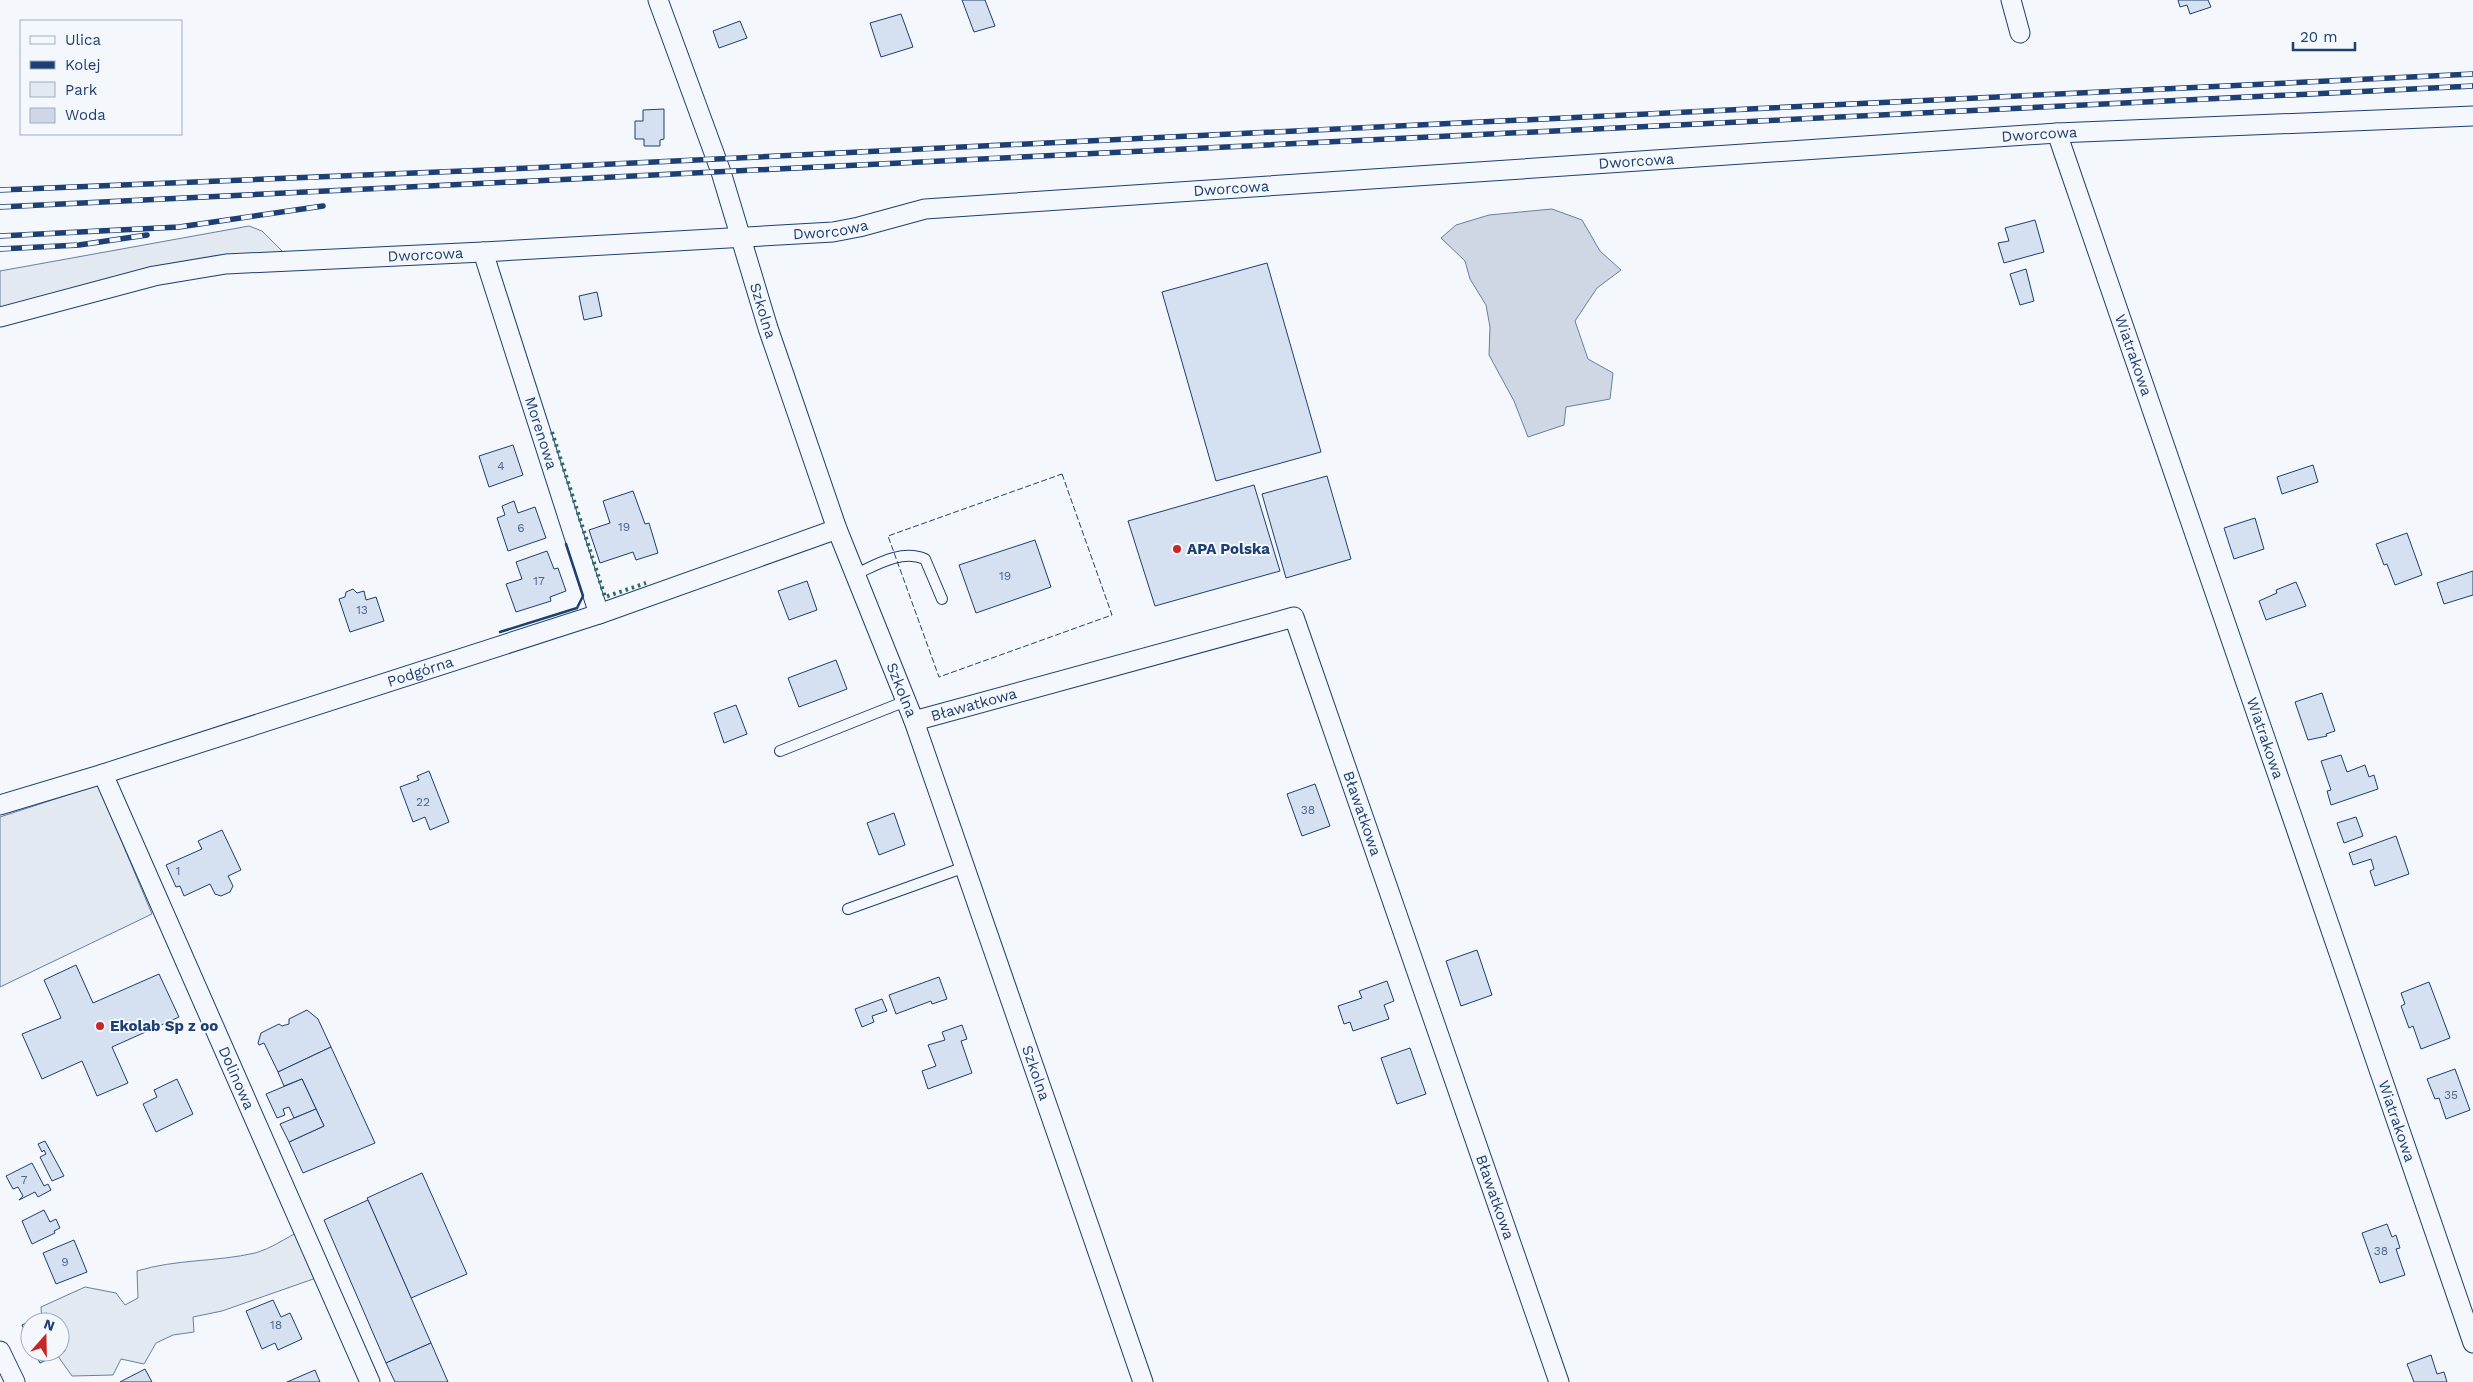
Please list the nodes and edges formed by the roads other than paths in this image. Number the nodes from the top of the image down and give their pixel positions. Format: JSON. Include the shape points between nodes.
{"nodes":[{"id":1,"x":658,"y":0,"type":"edge"},
{"id":2,"x":2011,"y":0,"type":"edge"},
{"id":3,"x":2020,"y":33,"type":"dead end"},
{"id":4,"x":2473,"y":116,"type":"edge"},
{"id":5,"x":2058,"y":133,"type":"junction"},
{"id":6,"x":740,"y":236,"type":"junction"},
{"id":7,"x":482,"y":252,"type":"junction"},
{"id":8,"x":0,"y":317,"type":"edge"},
{"id":9,"x":837,"y":529,"type":"junction"},
{"id":10,"x":854,"y":574,"type":"junction"},
{"id":11,"x":942,"y":600,"type":"dead end"},
{"id":12,"x":599,"y":614,"type":"junction"},
{"id":13,"x":906,"y":701,"type":"junction"},
{"id":14,"x":914,"y":721,"type":"junction"},
{"id":15,"x":780,"y":751,"type":"dead end"},
{"id":16,"x":103,"y":774,"type":"junction"},
{"id":17,"x":0,"y":805,"type":"edge"},
{"id":18,"x":965,"y":867,"type":"junction"},
{"id":19,"x":848,"y":909,"type":"dead end"},
{"id":20,"x":2473,"y":1342,"type":"edge"},
{"id":21,"x":0,"y":1350,"type":"edge"},
{"id":22,"x":15,"y":1382,"type":"edge"},
{"id":23,"x":370,"y":1382,"type":"edge"},
{"id":24,"x":1143,"y":1382,"type":"edge"},
{"id":25,"x":1559,"y":1382,"type":"edge"}],
"edges":[{"from":1,"to":6,"type":"street","name":"Szkolna","via":[[716,158]]},
{"from":2,"to":3,"type":"street"},
{"from":4,"to":5,"type":"street","name":"Dworcowa"},
{"from":5,"to":6,"type":"street","name":"Dworcowa","via":[[945,207],[833,232]]},
{"from":5,"to":20,"type":"street","name":"Wiatrakowa"},
{"from":6,"to":7,"type":"street","name":"Dworcowa"},
{"from":6,"to":9,"type":"street","name":"Szkolna"},
{"from":7,"to":8,"type":"street","name":"Dworcowa","via":[[208,266],[135,281]]},
{"from":7,"to":12,"type":"street","name":"Morenowa"},
{"from":9,"to":10,"type":"street","name":"Szkolna"},
{"from":9,"to":12,"type":"street","name":"Podgórna"},
{"from":10,"to":11,"type":"lane","via":[[896,557],[914,554],[925,559]]},
{"from":10,"to":13,"type":"street","name":"Szkolna"},
{"from":12,"to":16,"type":"street","name":"Podgórna"},
{"from":13,"to":14,"type":"street","name":"Szkolna"},
{"from":13,"to":15,"type":"lane"},
{"from":14,"to":18,"type":"street","name":"Szkolna"},
{"from":14,"to":25,"type":"street","name":"Bławatkowa","via":[[1294,617]]},
{"from":16,"to":17,"type":"street","name":"Podgórna"},
{"from":16,"to":23,"type":"street","name":"Dolinowa"},
{"from":18,"to":19,"type":"lane"},
{"from":18,"to":24,"type":"street","name":"Szkolna"},
{"from":21,"to":22,"type":"street"}]}
